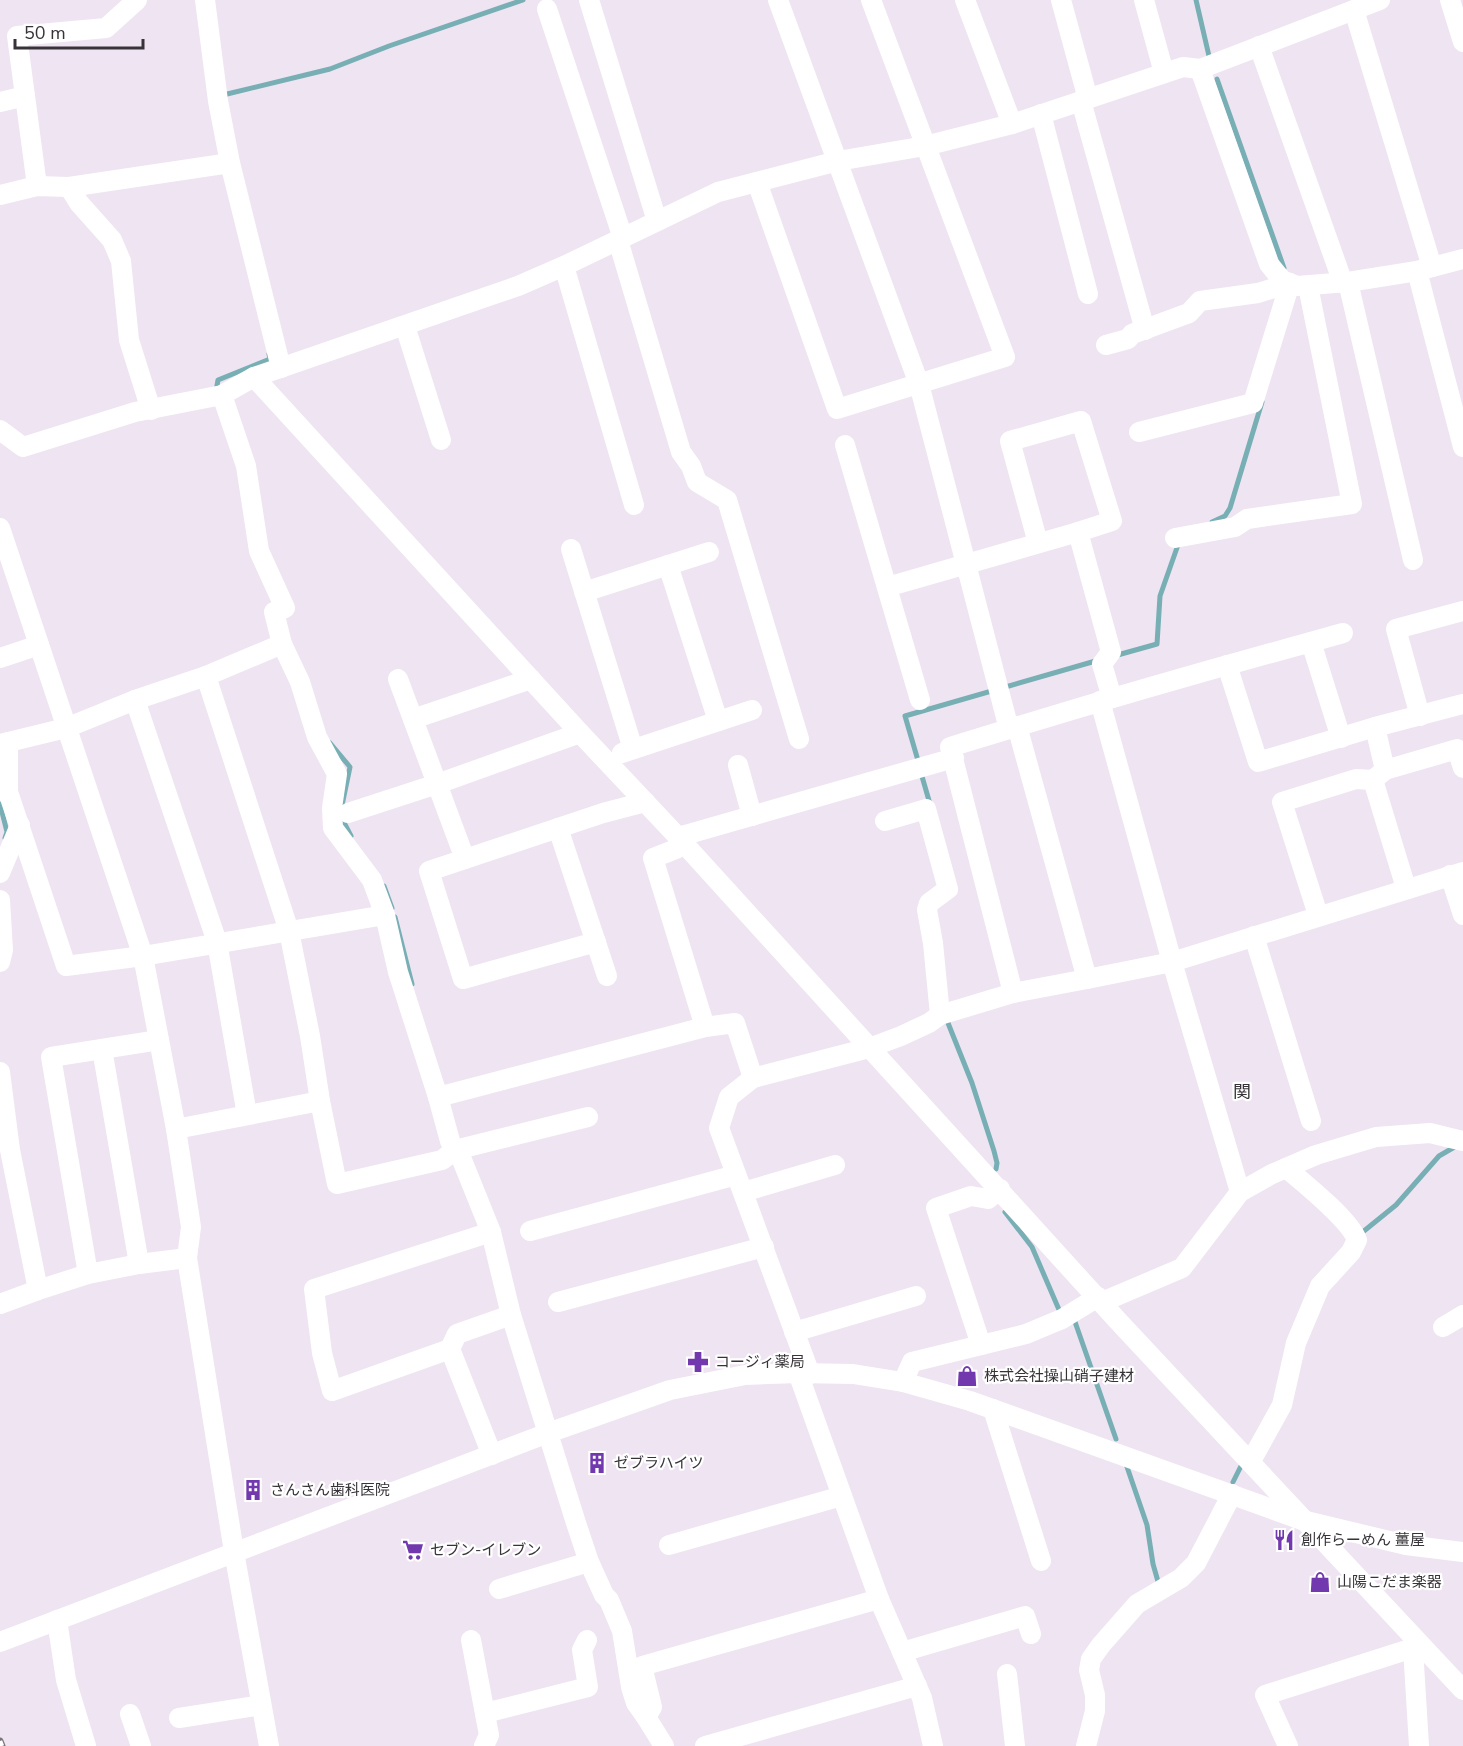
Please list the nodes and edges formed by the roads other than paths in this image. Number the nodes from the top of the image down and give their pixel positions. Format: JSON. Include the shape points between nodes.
{"nodes":[{"id":1,"x":137,"y":0,"type":"edge"},
{"id":2,"x":205,"y":0,"type":"edge"},
{"id":3,"x":589,"y":0,"type":"edge"},
{"id":4,"x":778,"y":0,"type":"edge"},
{"id":5,"x":871,"y":0,"type":"edge"},
{"id":6,"x":965,"y":0,"type":"edge"},
{"id":7,"x":1061,"y":0,"type":"edge"},
{"id":8,"x":1144,"y":0,"type":"edge"},
{"id":9,"x":1380,"y":0,"type":"edge"},
{"id":10,"x":1450,"y":0,"type":"edge"},
{"id":11,"x":547,"y":9,"type":"dead end"},
{"id":12,"x":1354,"y":10,"type":"junction"},
{"id":13,"x":1463,"y":42,"type":"edge"},
{"id":14,"x":1259,"y":46,"type":"junction"},
{"id":15,"x":1200,"y":69,"type":"junction"},
{"id":16,"x":1164,"y":73,"type":"junction"},
{"id":17,"x":25,"y":96,"type":"junction"},
{"id":18,"x":1084,"y":100,"type":"junction"},
{"id":19,"x":0,"y":102,"type":"edge"},
{"id":20,"x":1041,"y":114,"type":"junction"},
{"id":21,"x":1011,"y":124,"type":"junction"},
{"id":22,"x":925,"y":146,"type":"junction"},
{"id":23,"x":838,"y":161,"type":"junction"},
{"id":24,"x":226,"y":164,"type":"junction"},
{"id":25,"x":757,"y":182,"type":"junction"},
{"id":26,"x":37,"y":186,"type":"junction"},
{"id":27,"x":69,"y":187,"type":"junction"},
{"id":28,"x":0,"y":195,"type":"edge"},
{"id":29,"x":657,"y":221,"type":"junction"},
{"id":30,"x":621,"y":239,"type":"junction"},
{"id":31,"x":1463,"y":259,"type":"edge"},
{"id":32,"x":564,"y":266,"type":"junction"},
{"id":33,"x":1424,"y":269,"type":"junction"},
{"id":34,"x":1345,"y":283,"type":"junction"},
{"id":35,"x":1299,"y":285,"type":"junction"},
{"id":36,"x":1088,"y":294,"type":"dead end"},
{"id":37,"x":405,"y":326,"type":"junction"},
{"id":38,"x":1145,"y":330,"type":"junction"},
{"id":39,"x":1106,"y":345,"type":"dead end"},
{"id":40,"x":281,"y":368,"type":"junction"},
{"id":41,"x":254,"y":377,"type":"junction"},
{"id":42,"x":919,"y":384,"type":"junction"},
{"id":43,"x":218,"y":396,"type":"junction"},
{"id":44,"x":152,"y":410,"type":"junction"},
{"id":45,"x":0,"y":430,"type":"edge"},
{"id":46,"x":1138,"y":432,"type":"dead end"},
{"id":47,"x":441,"y":440,"type":"dead end"},
{"id":48,"x":845,"y":445,"type":"dead end"},
{"id":49,"x":1463,"y":447,"type":"edge"},
{"id":50,"x":633,"y":506,"type":"dead end"},
{"id":51,"x":0,"y":528,"type":"edge"},
{"id":52,"x":1078,"y":532,"type":"junction"},
{"id":53,"x":1179,"y":537,"type":"dead end"},
{"id":54,"x":1038,"y":543,"type":"junction"},
{"id":55,"x":571,"y":549,"type":"dead end"},
{"id":56,"x":709,"y":552,"type":"dead end"},
{"id":57,"x":1413,"y":560,"type":"dead end"},
{"id":58,"x":966,"y":564,"type":"junction"},
{"id":59,"x":668,"y":565,"type":"junction"},
{"id":60,"x":887,"y":587,"type":"junction"},
{"id":61,"x":584,"y":592,"type":"junction"},
{"id":62,"x":1463,"y":611,"type":"edge"},
{"id":63,"x":1343,"y":633,"type":"dead end"},
{"id":64,"x":281,"y":640,"type":"junction"},
{"id":65,"x":1311,"y":642,"type":"junction"},
{"id":66,"x":39,"y":645,"type":"junction"},
{"id":67,"x":0,"y":658,"type":"edge"},
{"id":68,"x":1227,"y":665,"type":"junction"},
{"id":69,"x":206,"y":676,"type":"junction"},
{"id":70,"x":398,"y":679,"type":"dead end"},
{"id":71,"x":531,"y":679,"type":"junction"},
{"id":72,"x":135,"y":700,"type":"junction"},
{"id":73,"x":920,"y":700,"type":"dead end"},
{"id":74,"x":1106,"y":700,"type":"junction"},
{"id":75,"x":1463,"y":704,"type":"edge"},
{"id":76,"x":752,"y":710,"type":"dead end"},
{"id":77,"x":1420,"y":716,"type":"junction"},
{"id":78,"x":413,"y":719,"type":"junction"},
{"id":79,"x":718,"y":721,"type":"junction"},
{"id":80,"x":1375,"y":727,"type":"junction"},
{"id":81,"x":66,"y":728,"type":"junction"},
{"id":82,"x":1013,"y":728,"type":"junction"},
{"id":83,"x":580,"y":733,"type":"junction"},
{"id":84,"x":1341,"y":738,"type":"junction"},
{"id":85,"x":799,"y":739,"type":"dead end"},
{"id":86,"x":4,"y":743,"type":"edge"},
{"id":87,"x":633,"y":749,"type":"junction"},
{"id":88,"x":605,"y":758,"type":"junction"},
{"id":89,"x":954,"y":758,"type":"junction"},
{"id":90,"x":738,"y":765,"type":"dead end"},
{"id":91,"x":1463,"y":768,"type":"edge"},
{"id":92,"x":1379,"y":775,"type":"junction"},
{"id":93,"x":437,"y":784,"type":"junction"},
{"id":94,"x":645,"y":802,"type":"junction"},
{"id":95,"x":348,"y":813,"type":"dead end"},
{"id":96,"x":752,"y":816,"type":"junction"},
{"id":97,"x":885,"y":821,"type":"dead end"},
{"id":98,"x":20,"y":825,"type":"junction"},
{"id":99,"x":558,"y":828,"type":"junction"},
{"id":100,"x":681,"y":840,"type":"junction"},
{"id":101,"x":465,"y":859,"type":"junction"},
{"id":102,"x":0,"y":873,"type":"edge"},
{"id":103,"x":1456,"y":874,"type":"edge"},
{"id":104,"x":1406,"y":888,"type":"junction"},
{"id":105,"x":0,"y":900,"type":"edge"},
{"id":106,"x":385,"y":915,"type":"junction"},
{"id":107,"x":1318,"y":915,"type":"junction"},
{"id":108,"x":1463,"y":915,"type":"edge"},
{"id":109,"x":289,"y":931,"type":"junction"},
{"id":110,"x":1254,"y":936,"type":"junction"},
{"id":111,"x":217,"y":942,"type":"junction"},
{"id":112,"x":596,"y":942,"type":"junction"},
{"id":113,"x":143,"y":956,"type":"junction"},
{"id":114,"x":0,"y":962,"type":"edge"},
{"id":115,"x":1172,"y":962,"type":"junction"},
{"id":116,"x":607,"y":976,"type":"dead end"},
{"id":117,"x":1086,"y":979,"type":"junction"},
{"id":118,"x":1014,"y":993,"type":"junction"},
{"id":119,"x":944,"y":1014,"type":"junction"},
{"id":120,"x":705,"y":1027,"type":"junction"},
{"id":121,"x":159,"y":1040,"type":"junction"},
{"id":122,"x":869,"y":1048,"type":"junction"},
{"id":123,"x":102,"y":1049,"type":"junction"},
{"id":124,"x":0,"y":1072,"type":"edge"},
{"id":125,"x":753,"y":1078,"type":"junction"},
{"id":126,"x":444,"y":1095,"type":"junction"},
{"id":127,"x":320,"y":1101,"type":"junction"},
{"id":128,"x":247,"y":1115,"type":"junction"},
{"id":129,"x":588,"y":1116,"type":"dead end"},
{"id":130,"x":1311,"y":1122,"type":"dead end"},
{"id":131,"x":176,"y":1129,"type":"junction"},
{"id":132,"x":1463,"y":1141,"type":"edge"},
{"id":133,"x":460,"y":1148,"type":"junction"},
{"id":134,"x":835,"y":1165,"type":"dead end"},
{"id":135,"x":1286,"y":1168,"type":"junction"},
{"id":136,"x":740,"y":1184,"type":"junction"},
{"id":137,"x":999,"y":1189,"type":"junction"},
{"id":138,"x":1240,"y":1192,"type":"junction"},
{"id":139,"x":530,"y":1231,"type":"dead end"},
{"id":140,"x":491,"y":1232,"type":"junction"},
{"id":141,"x":764,"y":1247,"type":"junction"},
{"id":142,"x":187,"y":1258,"type":"junction"},
{"id":143,"x":139,"y":1264,"type":"junction"},
{"id":144,"x":88,"y":1274,"type":"junction"},
{"id":145,"x":38,"y":1290,"type":"junction"},
{"id":146,"x":916,"y":1296,"type":"dead end"},
{"id":147,"x":1100,"y":1299,"type":"junction"},
{"id":148,"x":558,"y":1302,"type":"dead end"},
{"id":149,"x":0,"y":1304,"type":"edge"},
{"id":150,"x":512,"y":1315,"type":"junction"},
{"id":151,"x":1463,"y":1315,"type":"edge"},
{"id":152,"x":1443,"y":1327,"type":"dead end"},
{"id":153,"x":794,"y":1332,"type":"junction"},
{"id":154,"x":981,"y":1345,"type":"junction"},
{"id":155,"x":450,"y":1349,"type":"junction"},
{"id":156,"x":804,"y":1373,"type":"junction"},
{"id":157,"x":903,"y":1382,"type":"junction"},
{"id":158,"x":993,"y":1409,"type":"junction"},
{"id":159,"x":548,"y":1433,"type":"junction"},
{"id":160,"x":492,"y":1455,"type":"junction"},
{"id":161,"x":1251,"y":1461,"type":"junction"},
{"id":162,"x":1232,"y":1494,"type":"junction"},
{"id":163,"x":842,"y":1496,"type":"junction"},
{"id":164,"x":1302,"y":1520,"type":"junction"},
{"id":165,"x":669,"y":1545,"type":"dead end"},
{"id":166,"x":234,"y":1552,"type":"junction"},
{"id":167,"x":1463,"y":1552,"type":"edge"},
{"id":168,"x":1041,"y":1561,"type":"dead end"},
{"id":169,"x":589,"y":1562,"type":"junction"},
{"id":170,"x":499,"y":1588,"type":"dead end"},
{"id":171,"x":879,"y":1599,"type":"junction"},
{"id":172,"x":57,"y":1620,"type":"junction"},
{"id":173,"x":1031,"y":1634,"type":"dead end"},
{"id":174,"x":471,"y":1640,"type":"dead end"},
{"id":175,"x":587,"y":1640,"type":"dead end"},
{"id":176,"x":0,"y":1642,"type":"edge"},
{"id":177,"x":1415,"y":1645,"type":"junction"},
{"id":178,"x":902,"y":1652,"type":"junction"},
{"id":179,"x":1007,"y":1674,"type":"dead end"},
{"id":180,"x":917,"y":1686,"type":"junction"},
{"id":181,"x":1463,"y":1690,"type":"edge"},
{"id":182,"x":261,"y":1705,"type":"junction"},
{"id":183,"x":484,"y":1713,"type":"junction"},
{"id":184,"x":130,"y":1714,"type":"dead end"},
{"id":185,"x":648,"y":1714,"type":"junction"},
{"id":186,"x":179,"y":1718,"type":"dead end"},
{"id":187,"x":86,"y":1746,"type":"edge"},
{"id":188,"x":141,"y":1746,"type":"edge"},
{"id":189,"x":269,"y":1746,"type":"edge"},
{"id":190,"x":484,"y":1746,"type":"edge"},
{"id":191,"x":664,"y":1746,"type":"edge"},
{"id":192,"x":705,"y":1746,"type":"edge"},
{"id":193,"x":933,"y":1746,"type":"edge"},
{"id":194,"x":1015,"y":1746,"type":"edge"},
{"id":195,"x":1086,"y":1746,"type":"edge"},
{"id":196,"x":1288,"y":1746,"type":"edge"},
{"id":197,"x":1419,"y":1746,"type":"edge"}],
"edges":[{"from":1,"to":17,"type":"street","via":[[106,28],[17,36]]},
{"from":2,"to":24,"type":"street"},
{"from":3,"to":29,"type":"street"},
{"from":4,"to":23,"type":"street"},
{"from":5,"to":22,"type":"street"},
{"from":6,"to":21,"type":"street"},
{"from":7,"to":18,"type":"street"},
{"from":8,"to":16,"type":"street"},
{"from":9,"to":12,"type":"street"},
{"from":10,"to":13,"type":"street"},
{"from":11,"to":30,"type":"street"},
{"from":12,"to":14,"type":"street"},
{"from":12,"to":33,"type":"street"},
{"from":14,"to":15,"type":"street"},
{"from":14,"to":34,"type":"street"},
{"from":15,"to":16,"type":"street"},
{"from":15,"to":35,"type":"street","via":[[1269,264],[1282,280]]},
{"from":16,"to":18,"type":"street"},
{"from":17,"to":19,"type":"street"},
{"from":17,"to":26,"type":"street"},
{"from":18,"to":20,"type":"street"},
{"from":18,"to":38,"type":"street"},
{"from":20,"to":21,"type":"street"},
{"from":20,"to":36,"type":"street"},
{"from":21,"to":22,"type":"street"},
{"from":22,"to":23,"type":"street"},
{"from":22,"to":42,"type":"street","via":[[1005,357]]},
{"from":23,"to":25,"type":"street"},
{"from":23,"to":42,"type":"street"},
{"from":24,"to":27,"type":"street"},
{"from":24,"to":40,"type":"street"},
{"from":25,"to":29,"type":"street","via":[[718,192]]},
{"from":25,"to":42,"type":"street","via":[[837,409]]},
{"from":26,"to":27,"type":"street"},
{"from":26,"to":28,"type":"street"},
{"from":27,"to":44,"type":"street","via":[[112,240],[121,261],[129,340]]},
{"from":29,"to":30,"type":"street"},
{"from":30,"to":32,"type":"street"},
{"from":30,"to":85,"type":"street","via":[[681,452],[697,482],[727,500]]},
{"from":31,"to":33,"type":"street"},
{"from":32,"to":37,"type":"street"},
{"from":32,"to":50,"type":"street"},
{"from":33,"to":34,"type":"street"},
{"from":33,"to":49,"type":"street"},
{"from":34,"to":35,"type":"street"},
{"from":34,"to":57,"type":"street"},
{"from":35,"to":38,"type":"street","via":[[1200,301],[1189,313]]},
{"from":35,"to":46,"type":"street","via":[[1253,403]]},
{"from":35,"to":53,"type":"street","via":[[1352,504],[1247,519],[1234,527]]},
{"from":37,"to":40,"type":"street"},
{"from":37,"to":47,"type":"street"},
{"from":38,"to":39,"type":"street"},
{"from":40,"to":41,"type":"street"},
{"from":41,"to":43,"type":"street"},
{"from":41,"to":71,"type":"street"},
{"from":42,"to":58,"type":"street"},
{"from":43,"to":44,"type":"street"},
{"from":43,"to":64,"type":"street","via":[[246,466],[259,551],[285,608],[274,612]]},
{"from":44,"to":45,"type":"street","via":[[23,447]]},
{"from":48,"to":60,"type":"street"},
{"from":51,"to":66,"type":"street"},
{"from":52,"to":54,"type":"street"},
{"from":52,"to":54,"type":"street","via":[[1112,521],[1082,421],[1010,441]]},
{"from":52,"to":74,"type":"street","via":[[1112,652],[1102,664]]},
{"from":54,"to":58,"type":"street"},
{"from":55,"to":61,"type":"street"},
{"from":56,"to":59,"type":"street"},
{"from":58,"to":60,"type":"street"},
{"from":58,"to":82,"type":"street"},
{"from":59,"to":61,"type":"street"},
{"from":59,"to":79,"type":"street"},
{"from":60,"to":73,"type":"street"},
{"from":61,"to":87,"type":"street"},
{"from":62,"to":77,"type":"street","via":[[1396,629]]},
{"from":63,"to":65,"type":"street"},
{"from":64,"to":69,"type":"street"},
{"from":64,"to":106,"type":"street","via":[[300,682],[317,737],[337,774],[333,828],[372,880]]},
{"from":65,"to":68,"type":"street"},
{"from":65,"to":84,"type":"street"},
{"from":66,"to":67,"type":"street"},
{"from":66,"to":81,"type":"street"},
{"from":68,"to":74,"type":"street"},
{"from":68,"to":84,"type":"street","via":[[1258,762]]},
{"from":69,"to":72,"type":"street"},
{"from":69,"to":109,"type":"street"},
{"from":70,"to":78,"type":"street"},
{"from":71,"to":78,"type":"street"},
{"from":71,"to":83,"type":"street"},
{"from":72,"to":81,"type":"street"},
{"from":72,"to":111,"type":"street"},
{"from":74,"to":82,"type":"street"},
{"from":74,"to":115,"type":"street"},
{"from":75,"to":77,"type":"street"},
{"from":76,"to":79,"type":"street"},
{"from":77,"to":80,"type":"street"},
{"from":78,"to":93,"type":"street"},
{"from":79,"to":87,"type":"street"},
{"from":80,"to":84,"type":"street"},
{"from":80,"to":92,"type":"street"},
{"from":81,"to":86,"type":"street"},
{"from":81,"to":113,"type":"street"},
{"from":82,"to":89,"type":"street","via":[[950,747]]},
{"from":82,"to":117,"type":"street"},
{"from":83,"to":88,"type":"street"},
{"from":83,"to":93,"type":"street"},
{"from":86,"to":98,"type":"street","via":[[8,792]]},
{"from":87,"to":88,"type":"street"},
{"from":88,"to":94,"type":"street"},
{"from":89,"to":96,"type":"street"},
{"from":89,"to":118,"type":"street"},
{"from":90,"to":96,"type":"street"},
{"from":91,"to":92,"type":"street","via":[[1457,749]]},
{"from":92,"to":104,"type":"street"},
{"from":92,"to":107,"type":"street","via":[[1282,802]]},
{"from":93,"to":95,"type":"street"},
{"from":93,"to":101,"type":"street"},
{"from":94,"to":99,"type":"street"},
{"from":94,"to":100,"type":"street"},
{"from":96,"to":100,"type":"street"},
{"from":97,"to":119,"type":"street","via":[[926,809],[948,889],[929,903],[927,910]]},
{"from":98,"to":102,"type":"street"},
{"from":98,"to":113,"type":"street","via":[[66,966]]},
{"from":99,"to":101,"type":"street"},
{"from":99,"to":112,"type":"street"},
{"from":100,"to":120,"type":"street","via":[[675,849],[653,858]]},
{"from":100,"to":122,"type":"street"},
{"from":101,"to":112,"type":"street","via":[[429,871],[463,980]]},
{"from":103,"to":104,"type":"street"},
{"from":103,"to":108,"type":"street"},
{"from":104,"to":107,"type":"street"},
{"from":105,"to":114,"type":"street"},
{"from":106,"to":109,"type":"street"},
{"from":106,"to":126,"type":"street","via":[[398,972]]},
{"from":107,"to":110,"type":"street"},
{"from":109,"to":111,"type":"street"},
{"from":109,"to":127,"type":"street"},
{"from":110,"to":115,"type":"street"},
{"from":110,"to":130,"type":"street"},
{"from":111,"to":113,"type":"street"},
{"from":111,"to":128,"type":"street"},
{"from":112,"to":116,"type":"street"},
{"from":113,"to":121,"type":"street"},
{"from":115,"to":117,"type":"street"},
{"from":115,"to":138,"type":"street"},
{"from":117,"to":118,"type":"street"},
{"from":118,"to":119,"type":"street"},
{"from":119,"to":122,"type":"street"},
{"from":120,"to":125,"type":"street","via":[[735,1023]]},
{"from":120,"to":126,"type":"street"},
{"from":121,"to":123,"type":"street"},
{"from":121,"to":131,"type":"street"},
{"from":122,"to":125,"type":"street"},
{"from":122,"to":137,"type":"street"},
{"from":123,"to":143,"type":"street"},
{"from":123,"to":144,"type":"street","via":[[51,1057]]},
{"from":124,"to":145,"type":"street","via":[[10,1150]]},
{"from":125,"to":136,"type":"street","via":[[729,1097],[719,1128]]},
{"from":126,"to":133,"type":"street","via":[[450,1141]]},
{"from":127,"to":128,"type":"street"},
{"from":127,"to":133,"type":"street","via":[[337,1184],[442,1160]]},
{"from":128,"to":131,"type":"street"},
{"from":129,"to":133,"type":"street"},
{"from":131,"to":142,"type":"street","via":[[191,1227]]},
{"from":132,"to":135,"type":"street","via":[[1430,1133],[1376,1137]]},
{"from":133,"to":140,"type":"street"},
{"from":134,"to":136,"type":"street"},
{"from":135,"to":138,"type":"street"},
{"from":135,"to":161,"type":"street","via":[[1315,1191],[1356,1237],[1351,1252],[1320,1286],[1296,1343],[1281,1405]]},
{"from":136,"to":139,"type":"street"},
{"from":136,"to":141,"type":"street"},
{"from":137,"to":147,"type":"street"},
{"from":137,"to":154,"type":"street","via":[[988,1199],[971,1196],[936,1208]]},
{"from":138,"to":147,"type":"street","via":[[1182,1268]]},
{"from":140,"to":150,"type":"street"},
{"from":140,"to":155,"type":"street","via":[[314,1289],[322,1353],[332,1391]]},
{"from":141,"to":148,"type":"street"},
{"from":141,"to":153,"type":"street"},
{"from":142,"to":143,"type":"street"},
{"from":142,"to":166,"type":"street"},
{"from":143,"to":144,"type":"street"},
{"from":144,"to":145,"type":"street"},
{"from":145,"to":149,"type":"street"},
{"from":146,"to":153,"type":"street"},
{"from":147,"to":154,"type":"street","via":[[1026,1334]]},
{"from":147,"to":161,"type":"street"},
{"from":150,"to":155,"type":"street","via":[[457,1334]]},
{"from":150,"to":159,"type":"street"},
{"from":151,"to":152,"type":"street"},
{"from":153,"to":156,"type":"street"},
{"from":154,"to":157,"type":"street","via":[[912,1362]]},
{"from":155,"to":160,"type":"street"},
{"from":156,"to":157,"type":"street","via":[[854,1374]]},
{"from":156,"to":159,"type":"street","via":[[745,1375],[670,1390]]},
{"from":156,"to":163,"type":"street"},
{"from":157,"to":158,"type":"street"},
{"from":158,"to":162,"type":"street"},
{"from":158,"to":168,"type":"street"},
{"from":159,"to":160,"type":"street"},
{"from":159,"to":169,"type":"street"},
{"from":160,"to":166,"type":"street"},
{"from":161,"to":164,"type":"street"},
{"from":162,"to":164,"type":"street"},
{"from":162,"to":195,"type":"street","via":[[1196,1563],[1181,1578],[1137,1604],[1091,1659],[1095,1711]]},
{"from":163,"to":165,"type":"street"},
{"from":163,"to":171,"type":"street"},
{"from":164,"to":167,"type":"street","via":[[1406,1545]]},
{"from":164,"to":177,"type":"street"},
{"from":166,"to":172,"type":"street"},
{"from":166,"to":182,"type":"street"},
{"from":169,"to":170,"type":"street"},
{"from":169,"to":185,"type":"street","via":[[622,1631],[636,1703]]},
{"from":171,"to":178,"type":"street"},
{"from":171,"to":185,"type":"street","via":[[642,1666],[652,1707]]},
{"from":172,"to":176,"type":"street"},
{"from":172,"to":187,"type":"street","via":[[66,1680]]},
{"from":173,"to":178,"type":"street","via":[[1025,1616]]},
{"from":174,"to":183,"type":"street"},
{"from":175,"to":183,"type":"street","via":[[582,1650],[588,1687]]},
{"from":177,"to":181,"type":"street"},
{"from":177,"to":196,"type":"street","via":[[1265,1695]]},
{"from":177,"to":197,"type":"street"},
{"from":178,"to":180,"type":"street"},
{"from":179,"to":194,"type":"street"},
{"from":180,"to":192,"type":"street"},
{"from":180,"to":193,"type":"street"},
{"from":182,"to":186,"type":"street"},
{"from":182,"to":189,"type":"street"},
{"from":183,"to":190,"type":"street","via":[[489,1735]]},
{"from":184,"to":188,"type":"street"},
{"from":185,"to":191,"type":"street"}]}
